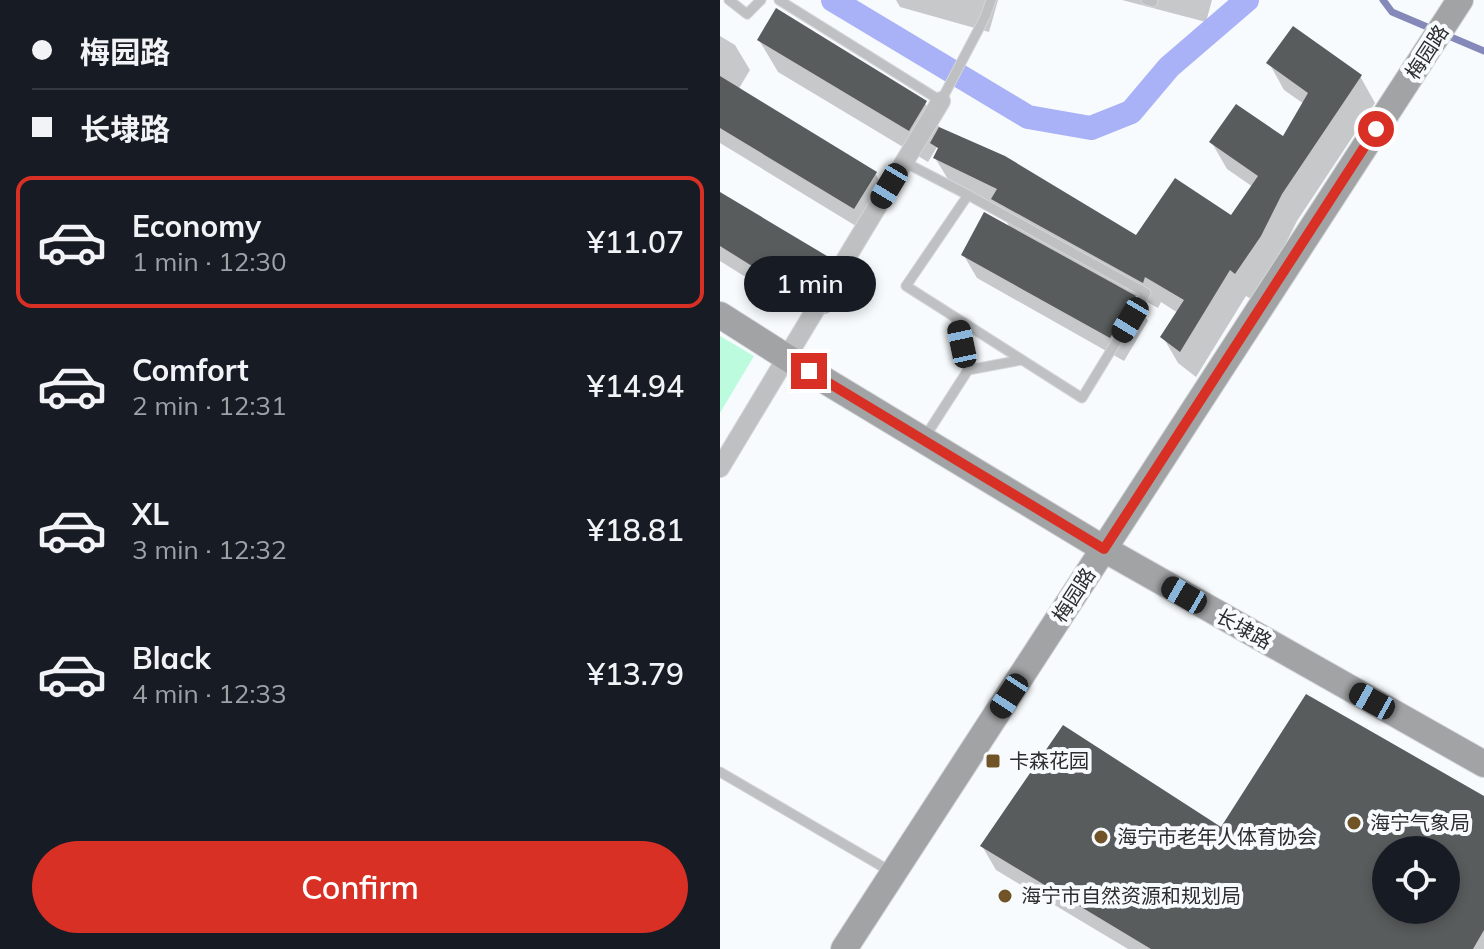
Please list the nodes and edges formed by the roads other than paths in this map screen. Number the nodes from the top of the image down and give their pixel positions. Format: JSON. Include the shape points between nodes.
{"nodes":[{"id":1,"x":729,"y":0,"type":"edge"},
{"id":2,"x":761,"y":0,"type":"edge"},
{"id":3,"x":779,"y":0,"type":"edge"},
{"id":4,"x":991,"y":0,"type":"edge"},
{"id":5,"x":1460,"y":0,"type":"edge"},
{"id":6,"x":941,"y":101,"type":"junction"},
{"id":7,"x":904,"y":162,"type":"junction"},
{"id":8,"x":968,"y":195,"type":"junction"},
{"id":9,"x":720,"y":315,"type":"edge"},
{"id":10,"x":956,"y":318,"type":"junction"},
{"id":11,"x":786,"y":357,"type":"junction"},
{"id":12,"x":1021,"y":360,"type":"junction"},
{"id":13,"x":968,"y":370,"type":"junction"},
{"id":14,"x":923,"y":440,"type":"junction"},
{"id":15,"x":720,"y":468,"type":"edge"},
{"id":16,"x":1104,"y":549,"type":"junction"},
{"id":17,"x":1484,"y":764,"type":"edge"},
{"id":18,"x":720,"y":772,"type":"edge"},
{"id":19,"x":893,"y":873,"type":"junction"},
{"id":20,"x":844,"y":949,"type":"edge"}],
"edges":[{"from":1,"to":2,"type":"lane","via":[[747,14]]},
{"from":3,"to":6,"type":"lane"},
{"from":4,"to":6,"type":"lane"},
{"from":5,"to":16,"type":"street","name":"梅园路"},
{"from":6,"to":7,"type":"street"},
{"from":7,"to":8,"type":"lane"},
{"from":7,"to":11,"type":"street"},
{"from":8,"to":10,"type":"lane","via":[[906,286]]},
{"from":8,"to":12,"type":"lane","via":[[1146,293],[1082,398]]},
{"from":9,"to":11,"type":"street","name":"长埭路"},
{"from":10,"to":12,"type":"lane"},
{"from":10,"to":13,"type":"lane"},
{"from":11,"to":14,"type":"street","name":"长埭路"},
{"from":11,"to":15,"type":"street"},
{"from":12,"to":13,"type":"lane"},
{"from":13,"to":14,"type":"lane"},
{"from":14,"to":16,"type":"street","name":"长埭路"},
{"from":16,"to":17,"type":"street","name":"长埭路"},
{"from":16,"to":19,"type":"street","name":"梅园路"},
{"from":18,"to":19,"type":"lane"},
{"from":19,"to":20,"type":"street","name":"梅园路"}]}
